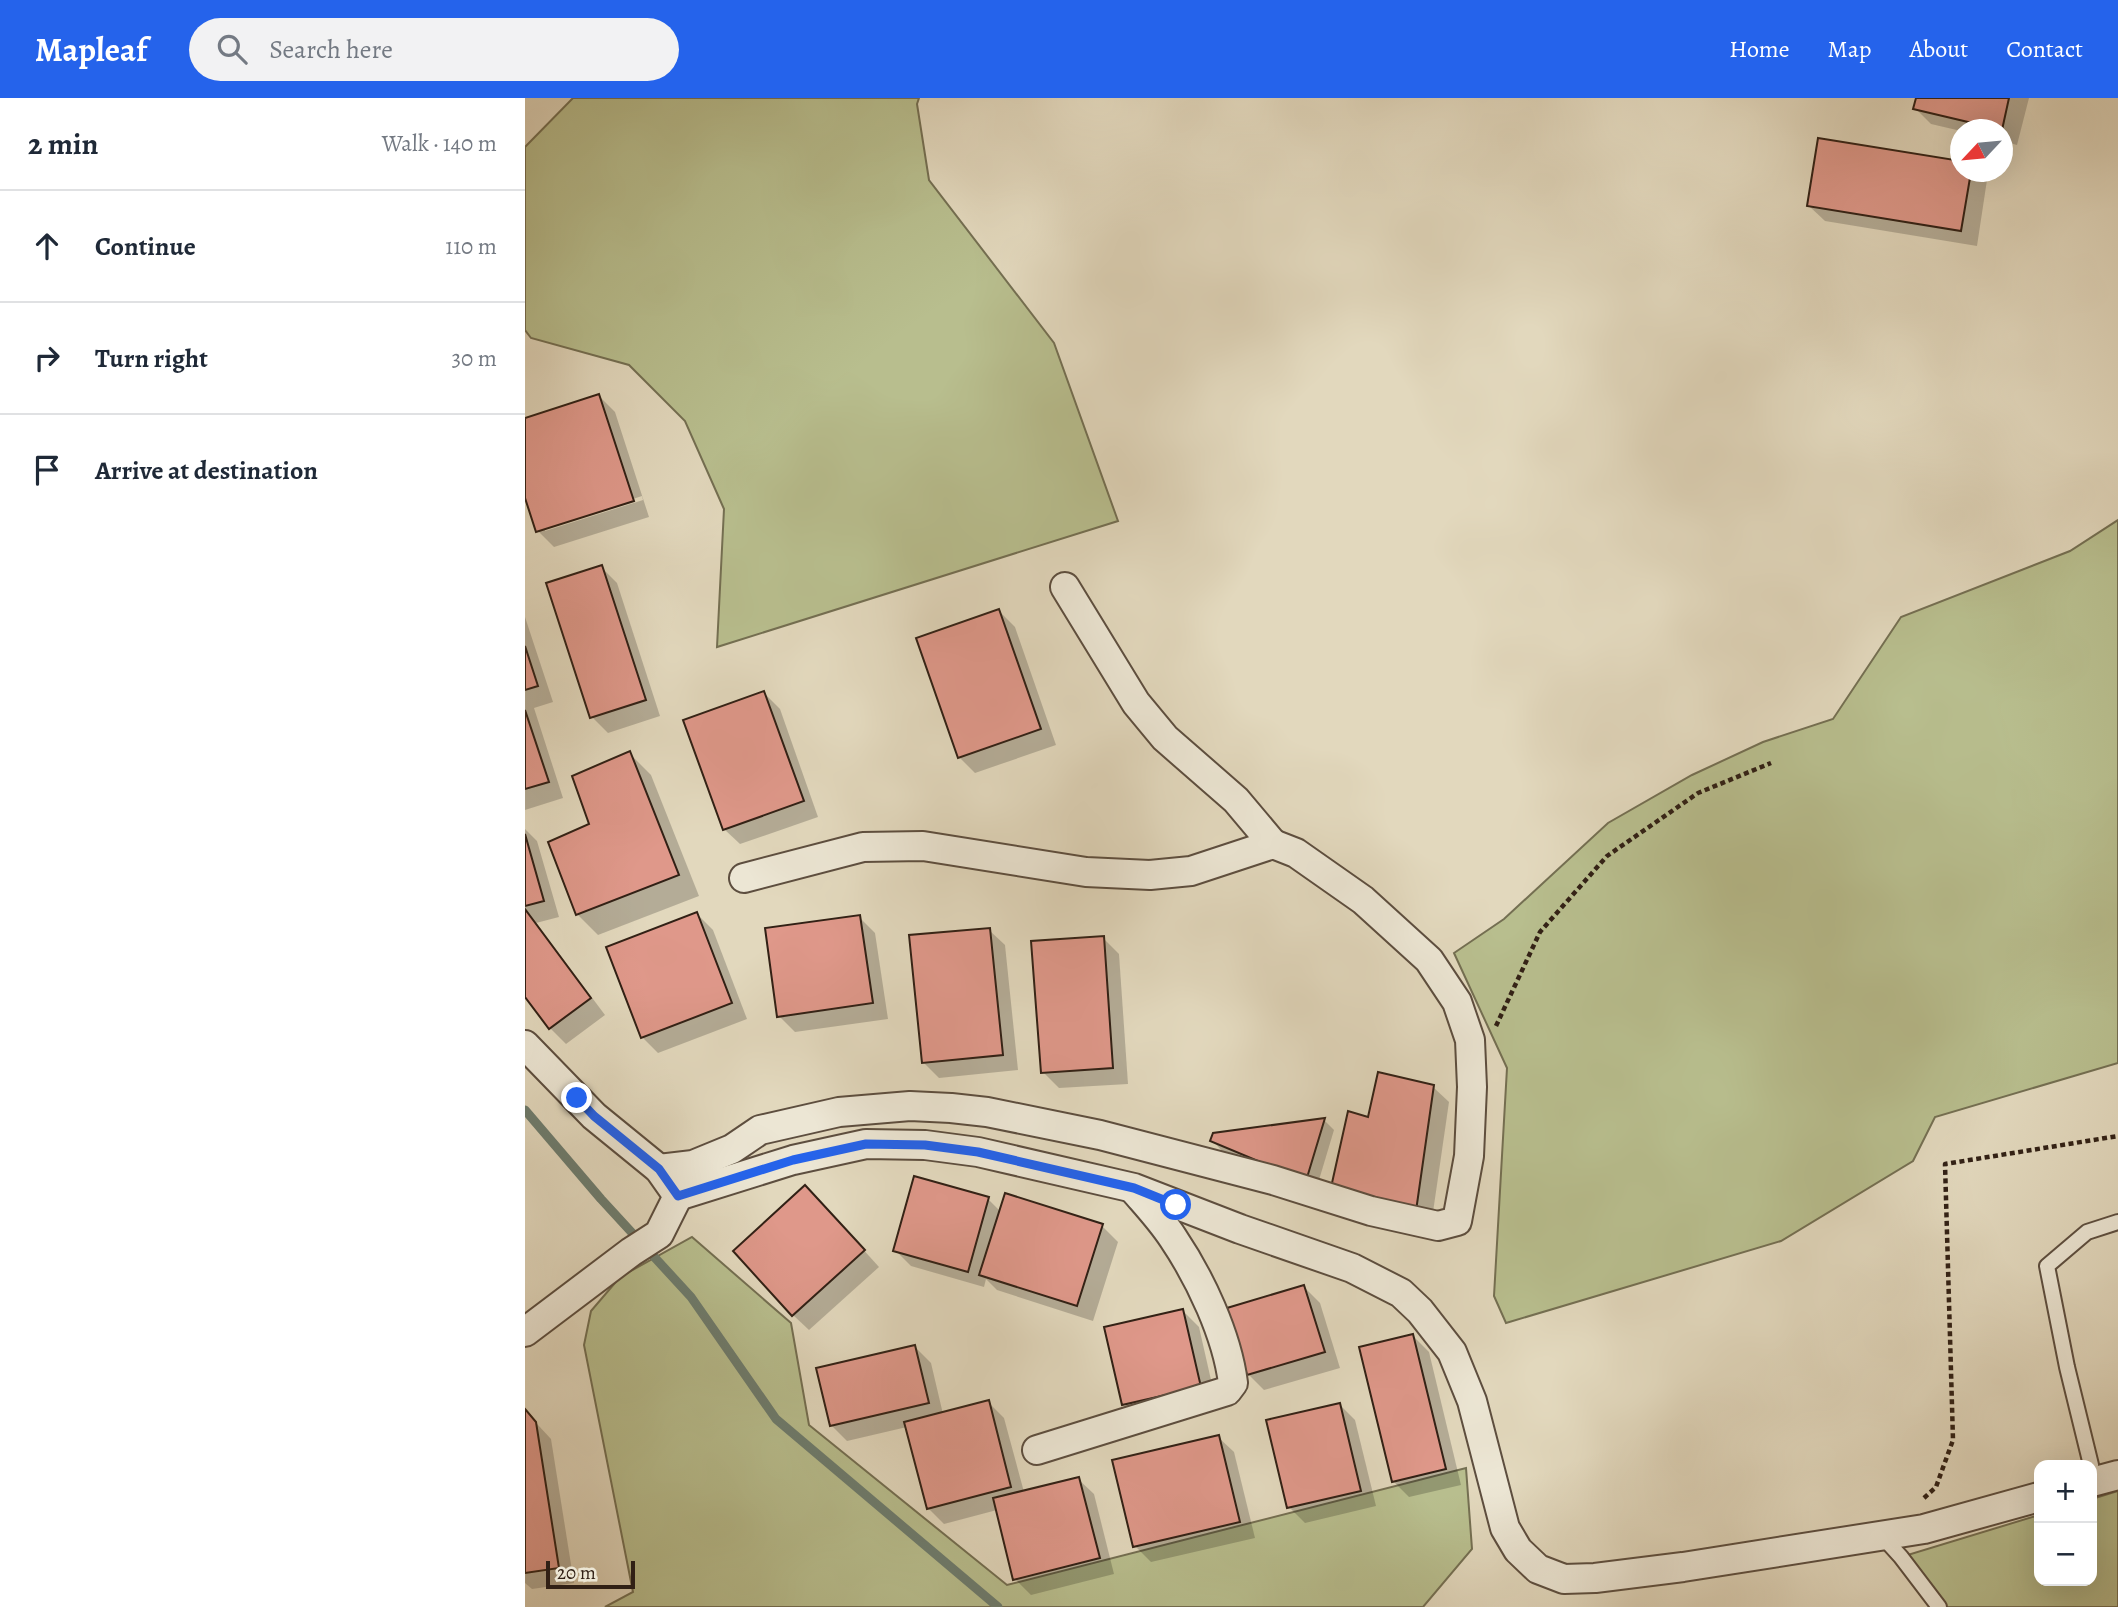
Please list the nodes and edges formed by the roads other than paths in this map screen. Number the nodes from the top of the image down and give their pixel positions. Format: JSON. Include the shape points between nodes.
{"nodes":[{"id":1,"x":1065,"y":587,"type":"dead end"},
{"id":2,"x":1273,"y":844,"type":"junction"},
{"id":3,"x":744,"y":878,"type":"dead end"},
{"id":4,"x":525,"y":1045,"type":"edge"},
{"id":5,"x":659,"y":1169,"type":"junction"},
{"id":6,"x":1134,"y":1188,"type":"junction"},
{"id":7,"x":678,"y":1196,"type":"junction"},
{"id":8,"x":2118,"y":1222,"type":"edge"},
{"id":9,"x":525,"y":1332,"type":"edge"},
{"id":10,"x":1037,"y":1450,"type":"dead end"},
{"id":11,"x":2098,"y":1474,"type":"edge"},
{"id":12,"x":2034,"y":1498,"type":"edge"},
{"id":13,"x":1882,"y":1536,"type":"junction"},
{"id":14,"x":1939,"y":1607,"type":"edge"}],
"edges":[{"from":1,"to":2,"type":"street","via":[[1150,721],[1236,800]]},
{"from":2,"to":3,"type":"street","via":[[1191,871],[1150,875],[1086,872],[923,846],[863,847]]},
{"from":2,"to":5,"type":"street","via":[[1296,853],[1363,900],[1429,960],[1457,1002],[1470,1040],[1471,1068],[1469,1156],[1457,1221],[1439,1226],[1100,1135],[951,1108],[839,1112],[760,1130],[732,1149],[693,1165]]},
{"from":4,"to":5,"type":"street","via":[[594,1116]]},
{"from":5,"to":7,"type":"street"},
{"from":6,"to":7,"type":"street","via":[[978,1152],[866,1144],[793,1160]]},
{"from":6,"to":10,"type":"street","via":[[1190,1265],[1221,1332],[1233,1383],[1227,1391],[1195,1402]]},
{"from":6,"to":13,"type":"street","via":[[1352,1268],[1401,1293],[1452,1352],[1472,1401],[1505,1528],[1518,1550],[1538,1569],[1564,1579],[1595,1578]]},
{"from":7,"to":9,"type":"street","via":[[659,1234]]},
{"from":8,"to":11,"type":"lane","via":[[2087,1232],[2047,1266],[2067,1367]]},
{"from":12,"to":13,"type":"street"},
{"from":13,"to":14,"type":"lane"}]}
